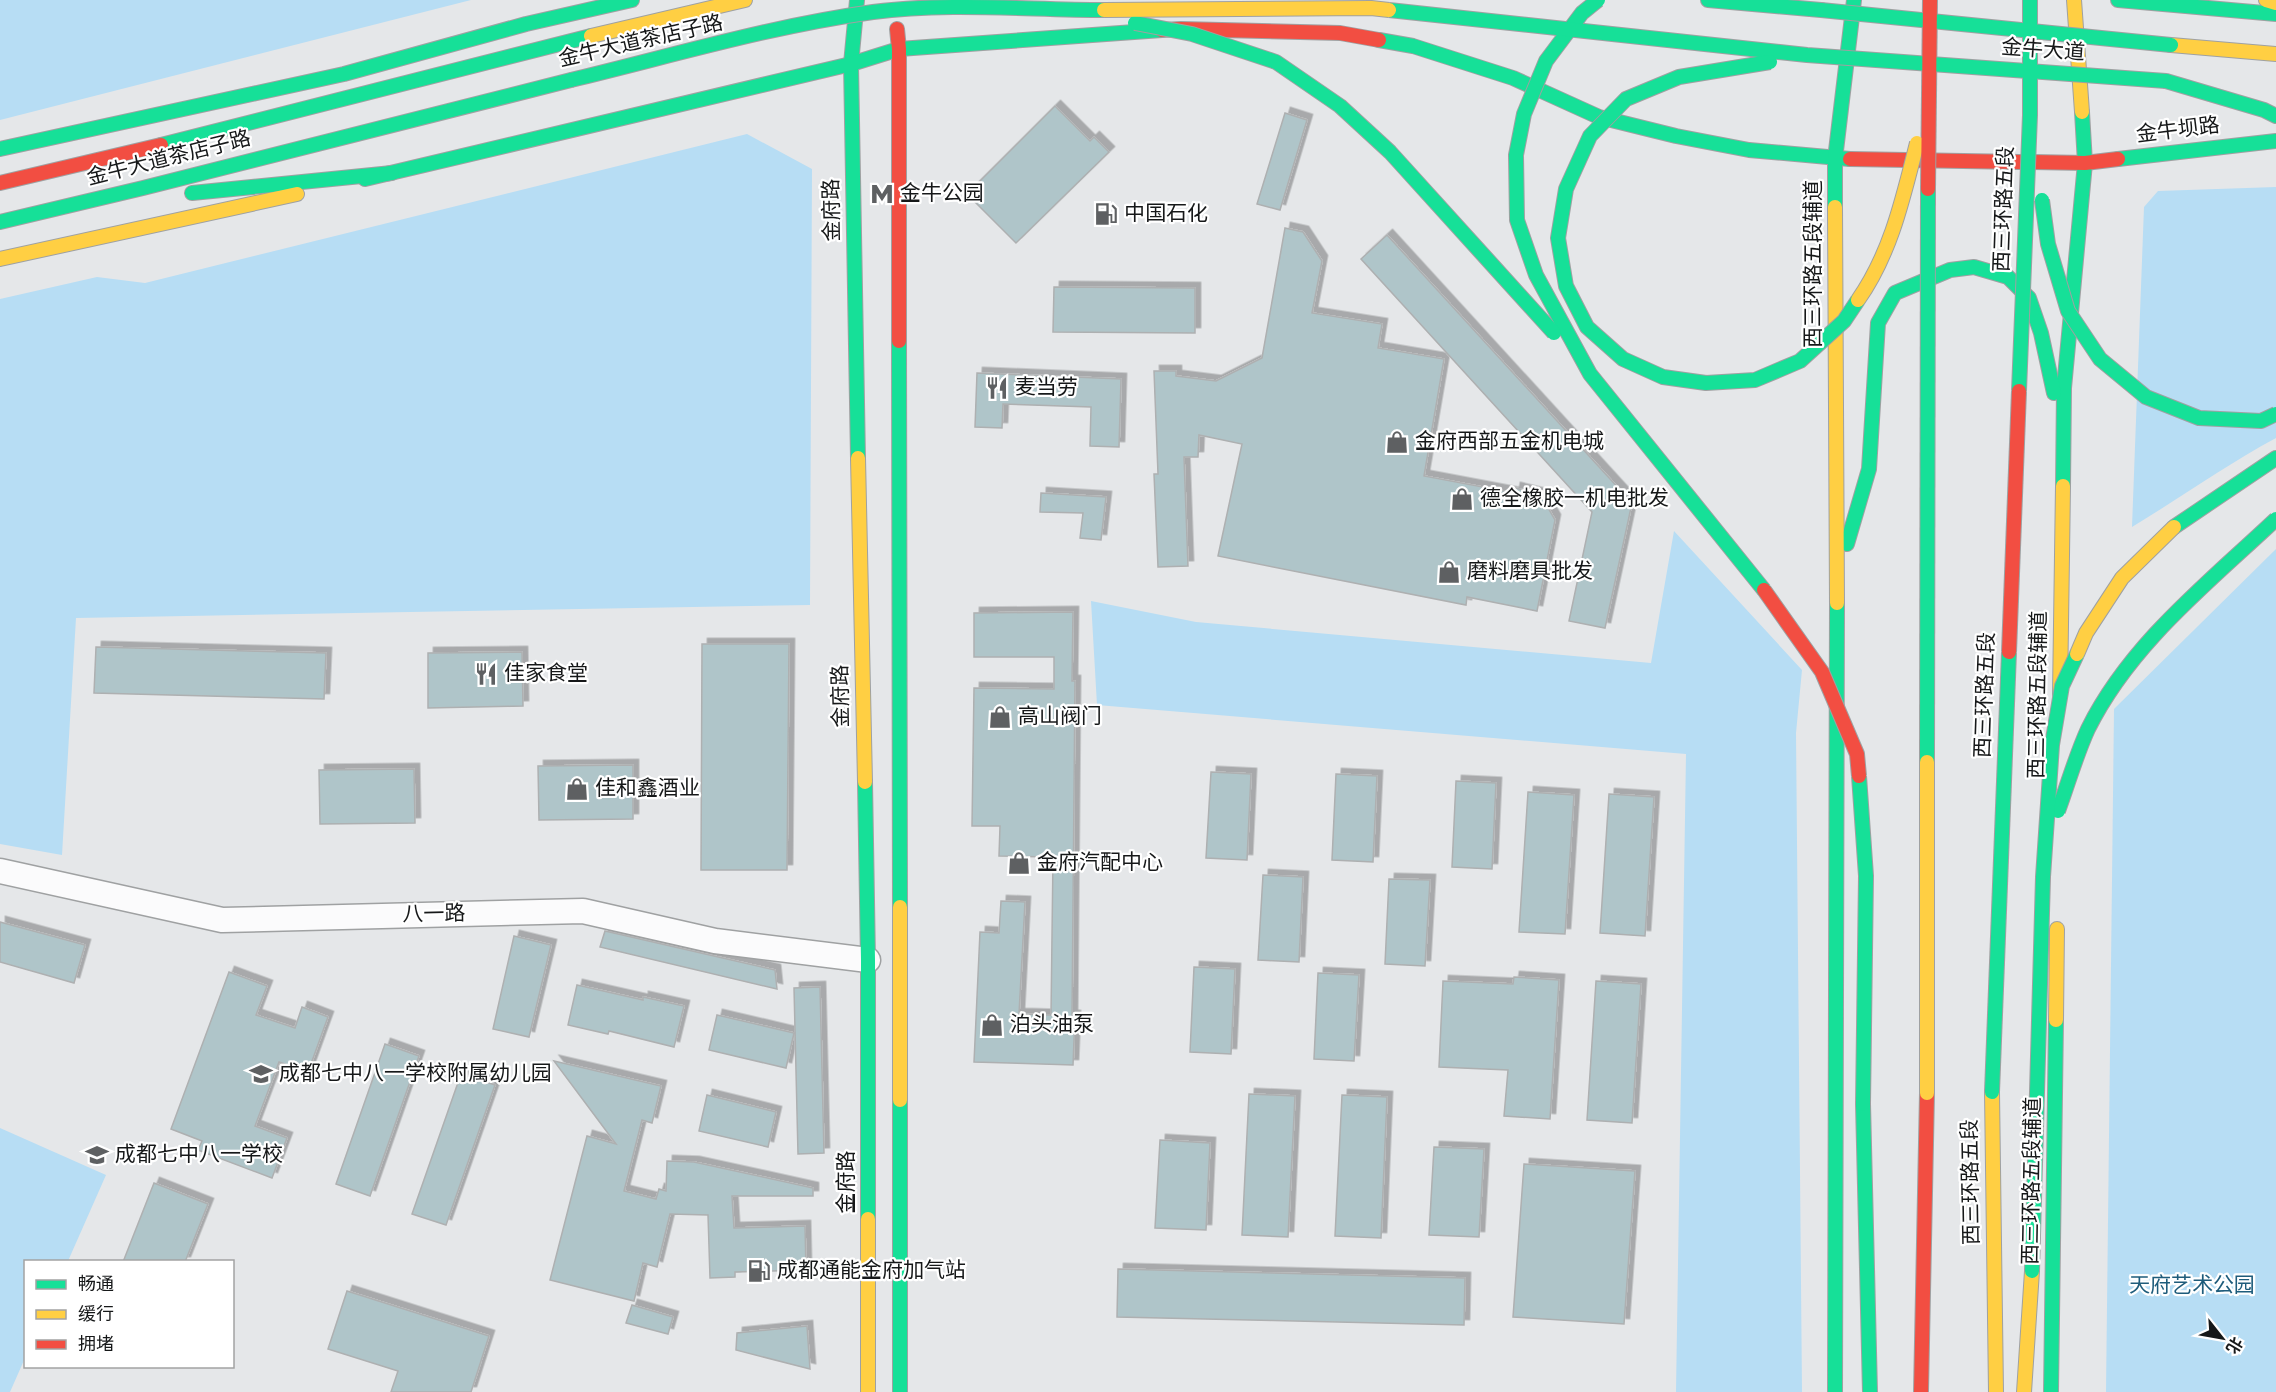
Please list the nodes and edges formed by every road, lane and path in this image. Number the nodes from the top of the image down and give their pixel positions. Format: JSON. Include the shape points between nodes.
{"nodes":[{"id":1,"x":632,"y":0,"type":"edge"},
{"id":2,"x":745,"y":0,"type":"edge"},
{"id":3,"x":857,"y":0,"type":"edge"},
{"id":4,"x":894,"y":0,"type":"edge"},
{"id":5,"x":1598,"y":0,"type":"edge"},
{"id":6,"x":1708,"y":0,"type":"edge"},
{"id":7,"x":1854,"y":0,"type":"edge"},
{"id":8,"x":1930,"y":0,"type":"edge"},
{"id":9,"x":2030,"y":0,"type":"edge"},
{"id":10,"x":2074,"y":0,"type":"edge"},
{"id":11,"x":2118,"y":0,"type":"edge"},
{"id":12,"x":2266,"y":0,"type":"edge"},
{"id":13,"x":2276,"y":3,"type":"edge"},
{"id":14,"x":1072,"y":10,"type":"junction"},
{"id":15,"x":2276,"y":14,"type":"edge"},
{"id":16,"x":899,"y":49,"type":"junction"},
{"id":17,"x":2276,"y":54,"type":"edge"},
{"id":18,"x":1807,"y":55,"type":"junction"},
{"id":19,"x":851,"y":64,"type":"junction"},
{"id":20,"x":2166,"y":81,"type":"junction"},
{"id":21,"x":2243,"y":88,"type":"dead end"},
{"id":22,"x":1928,"y":102,"type":"junction"},
{"id":23,"x":2030,"y":115,"type":"junction"},
{"id":24,"x":2276,"y":116,"type":"edge"},
{"id":25,"x":223,"y":131,"type":"junction"},
{"id":26,"x":2276,"y":141,"type":"edge"},
{"id":27,"x":0,"y":149,"type":"edge"},
{"id":28,"x":59,"y":155,"type":"dead end"},
{"id":29,"x":1834,"y":159,"type":"junction"},
{"id":30,"x":2085,"y":163,"type":"junction"},
{"id":31,"x":392,"y":173,"type":"junction"},
{"id":32,"x":0,"y":183,"type":"edge"},
{"id":33,"x":80,"y":204,"type":"junction"},
{"id":34,"x":0,"y":222,"type":"edge"},
{"id":35,"x":0,"y":259,"type":"edge"},
{"id":36,"x":1590,"y":374,"type":"junction"},
{"id":37,"x":2276,"y":414,"type":"edge"},
{"id":38,"x":2064,"y":439,"type":"junction"},
{"id":39,"x":2276,"y":458,"type":"edge"},
{"id":40,"x":2276,"y":519,"type":"edge"},
{"id":41,"x":1838,"y":578,"type":"junction"},
{"id":42,"x":2058,"y":856,"type":"dead end"},
{"id":43,"x":0,"y":871,"type":"edge"},
{"id":44,"x":2043,"y":877,"type":"junction"},
{"id":45,"x":2058,"y":915,"type":"dead end"},
{"id":46,"x":868,"y":960,"type":"junction"},
{"id":47,"x":868,"y":1392,"type":"edge"},
{"id":48,"x":900,"y":1392,"type":"edge"},
{"id":49,"x":1835,"y":1392,"type":"edge"},
{"id":50,"x":1870,"y":1392,"type":"edge"},
{"id":51,"x":1922,"y":1392,"type":"edge"},
{"id":52,"x":1996,"y":1392,"type":"edge"},
{"id":53,"x":2024,"y":1392,"type":"edge"},
{"id":54,"x":2051,"y":1392,"type":"edge"}],
"edges":[{"from":1,"to":27,"type":"main road","via":[[526,24],[344,74]]},
{"from":2,"to":25,"type":"main road","name":"金牛大道茶店子路"},
{"from":3,"to":19,"type":"main road","name":"金府路"},
{"from":4,"to":16,"type":"main road"},
{"from":5,"to":36,"type":"main road","bridge":true,"via":[[1582,13],[1546,60],[1524,114],[1516,155],[1517,220],[1528,253]]},
{"from":6,"to":17,"type":"main road","name":"金牛大道","bridge":true},
{"from":7,"to":29,"type":"main road","name":"西三环路五段辅道"},
{"from":8,"to":22,"type":"main road","bridge":true},
{"from":9,"to":23,"type":"main road","name":"西三环路五段","bridge":true},
{"from":10,"to":30,"type":"main road","name":"西三环路五段辅道"},
{"from":11,"to":15,"type":"main road"},
{"from":12,"to":13,"type":"main road"},
{"from":14,"to":18,"type":"main road","name":"金牛大道茶店子路","bridge":true,"via":[[1371,8]]},
{"from":14,"to":33,"type":"main road","name":"金牛大道茶店子路","bridge":true,"via":[[948,8],[874,12],[808,23]]},
{"from":14,"to":36,"type":"main road","bridge":true,"via":[[1192,34],[1275,62],[1340,106],[1390,152]]},
{"from":16,"to":19,"type":"main road","name":"金牛坝路"},
{"from":16,"to":29,"type":"main road","name":"金牛坝路","via":[[1181,29],[1340,33],[1413,46],[1513,78],[1599,117],[1749,150]]},
{"from":16,"to":48,"type":"main road"},
{"from":18,"to":20,"type":"main road","name":"金牛大道","bridge":true},
{"from":18,"to":22,"type":"main road","bridge":true,"via":[[1678,77],[1626,99],[1590,136],[1566,189],[1558,238],[1566,286],[1587,327],[1623,359],[1663,377],[1706,383],[1755,380],[1800,361],[1844,321],[1872,280],[1894,226]]},
{"from":19,"to":31,"type":"main road","name":"金牛坝路"},
{"from":19,"to":46,"type":"main road","name":"金府路"},
{"from":20,"to":21,"type":"main road","name":"金牛大道"},
{"from":20,"to":24,"type":"main road"},
{"from":22,"to":51,"type":"main road","bridge":true,"via":[[1927,1093]]},
{"from":23,"to":37,"type":"main road","bridge":true,"via":[[2048,244],[2068,311],[2100,359],[2146,397],[2199,418],[2261,421]]},
{"from":23,"to":52,"type":"main road","name":"西三环路五段","bridge":true,"via":[[1992,1092]]},
{"from":25,"to":28,"type":"main road"},
{"from":25,"to":32,"type":"main road","name":"金牛大道茶店子路"},
{"from":26,"to":30,"type":"main road","name":"金牛坝路"},
{"from":29,"to":30,"type":"main road","name":"金牛坝路"},
{"from":29,"to":41,"type":"main road","name":"西三环路五段辅道"},
{"from":30,"to":38,"type":"main road","name":"西三环路五段辅道","via":[[2064,388]]},
{"from":31,"to":33,"type":"main road"},
{"from":31,"to":35,"type":"main road"},
{"from":33,"to":34,"type":"main road","name":"金牛大道茶店子路"},
{"from":36,"to":50,"type":"main road","bridge":true,"via":[[1766,592],[1816,663],[1857,754],[1866,876],[1863,1104]]},
{"from":38,"to":41,"type":"main road","via":[[2041,333],[2029,298],[2008,277],[1974,267],[1950,270],[1895,293],[1878,323],[1869,469]]},
{"from":38,"to":42,"type":"main road","name":"西三环路五段辅道"},
{"from":39,"to":44,"type":"main road","bridge":true,"via":[[2174,527],[2122,578],[2086,633],[2062,686],[2052,745]]},
{"from":40,"to":44,"type":"main road","bridge":true,"via":[[2170,618],[2122,673],[2088,730],[2061,798]]},
{"from":41,"to":49,"type":"main road","name":"西三环路五段辅道"},
{"from":43,"to":46,"type":"street","name":"八一路","via":[[222,920],[583,911],[716,941]]},
{"from":44,"to":53,"type":"main road","bridge":true,"via":[[2032,1271]]},
{"from":45,"to":54,"type":"main road","name":"西三环路五段辅道"},
{"from":46,"to":47,"type":"main road","name":"金府路"}]}
